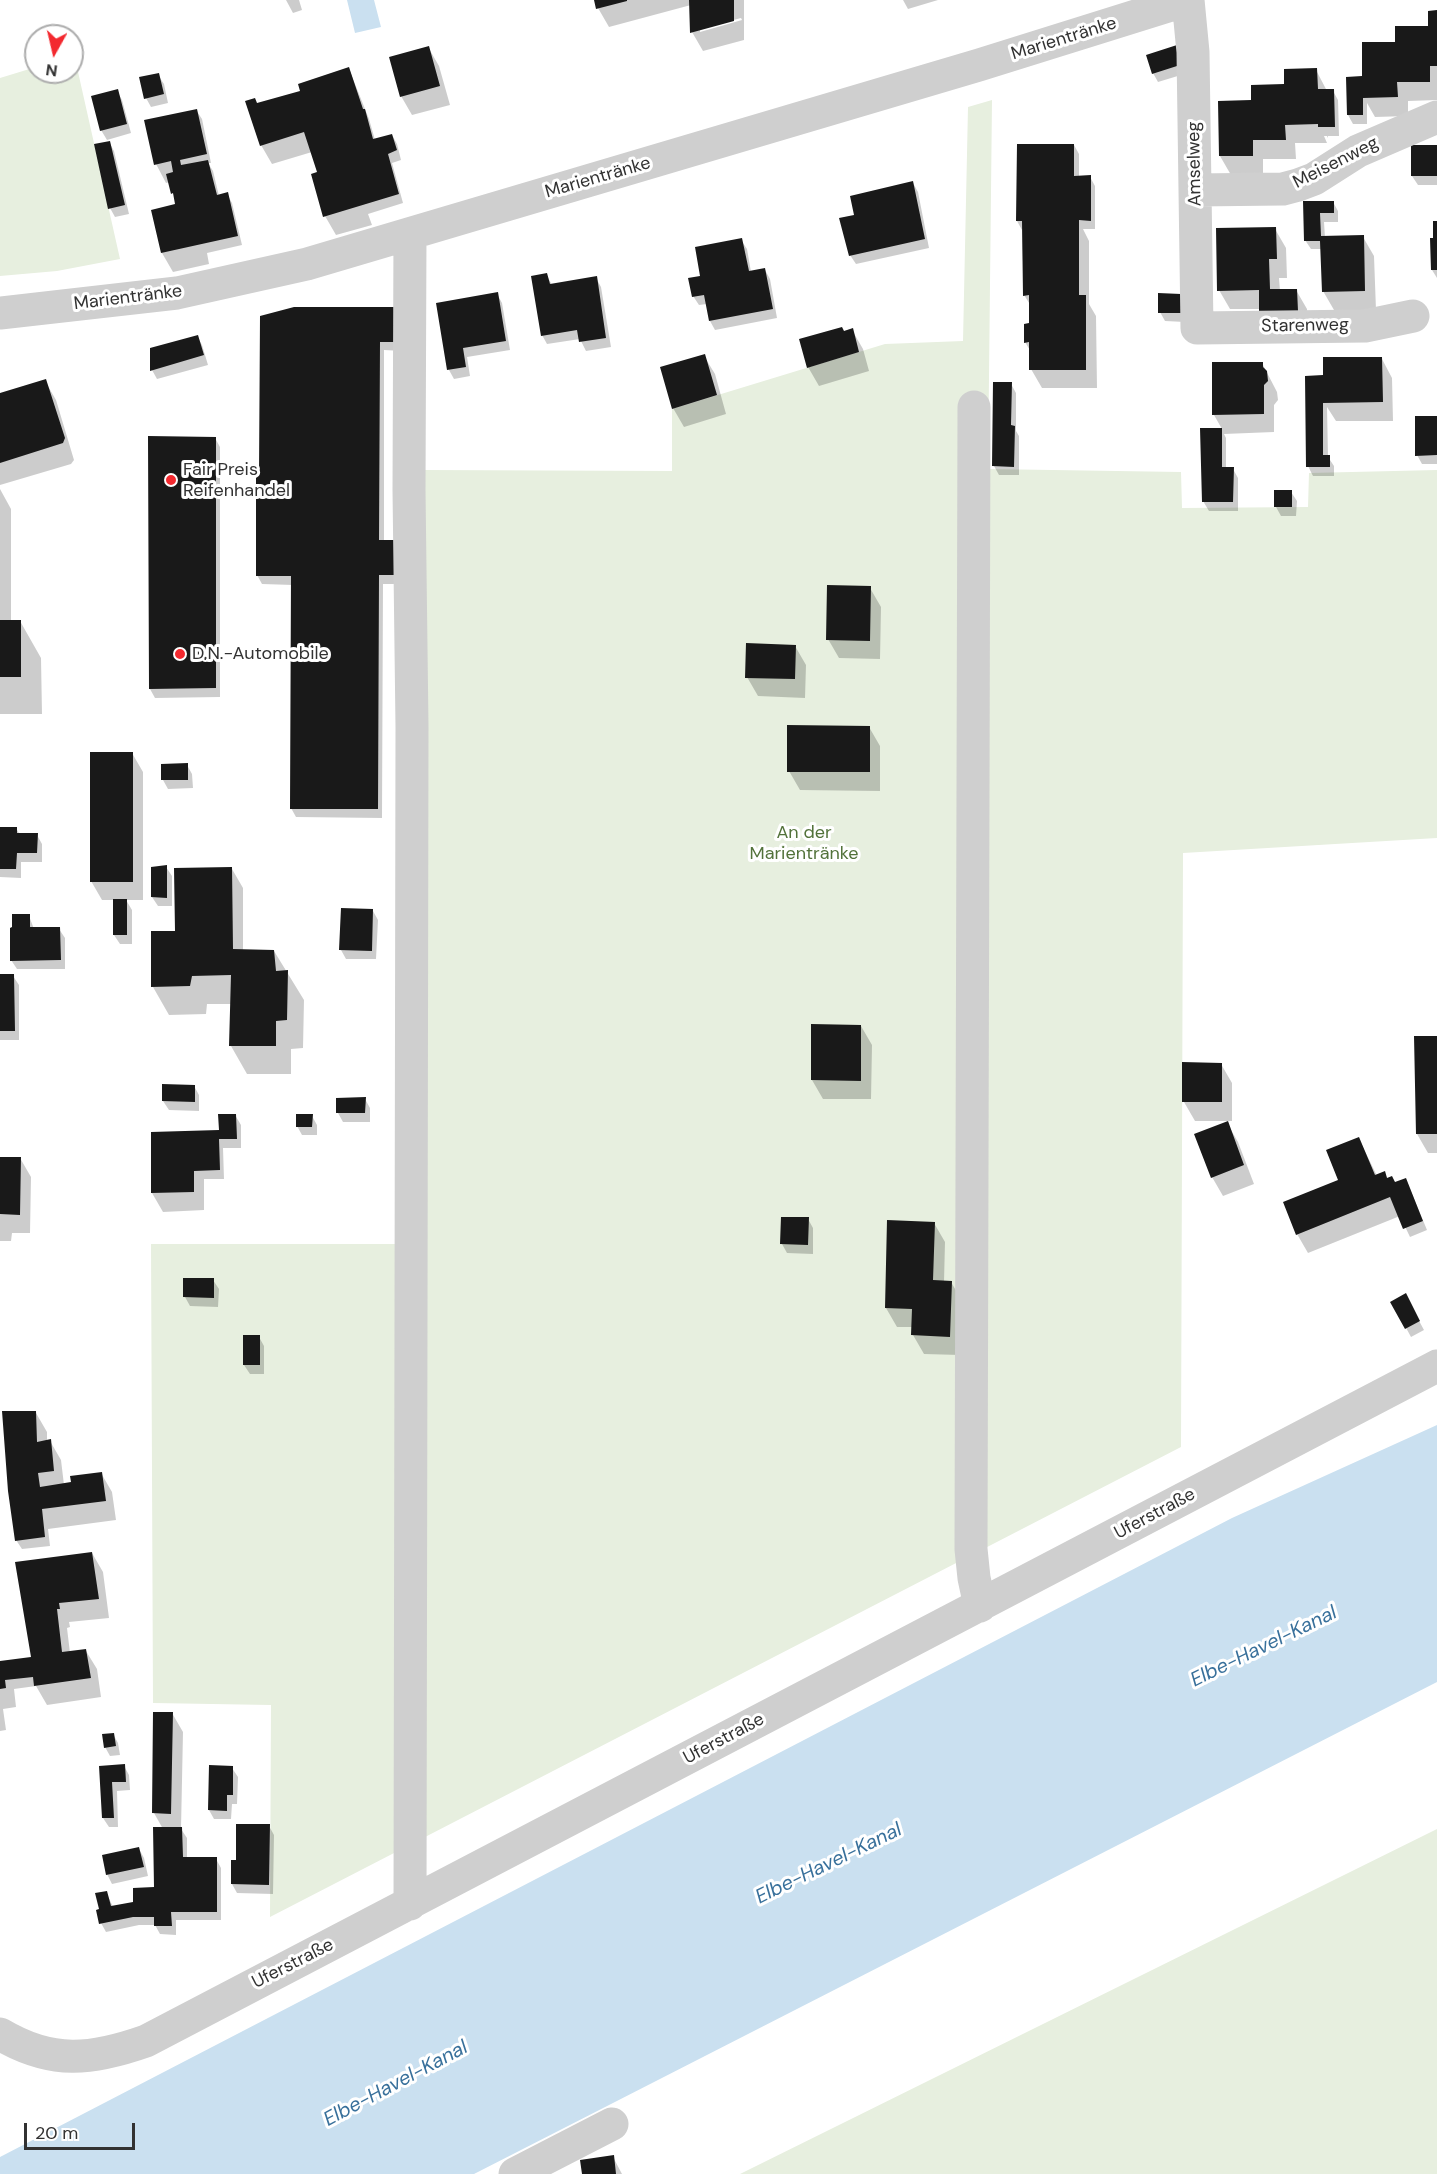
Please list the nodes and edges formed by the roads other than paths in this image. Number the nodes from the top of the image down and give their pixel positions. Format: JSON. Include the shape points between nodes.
{"nodes":[{"id":1,"x":1187,"y":0,"type":"edge"},
{"id":2,"x":1437,"y":117,"type":"edge"},
{"id":3,"x":1195,"y":190,"type":"junction"},
{"id":4,"x":410,"y":234,"type":"junction"},
{"id":5,"x":0,"y":313,"type":"edge"},
{"id":6,"x":1413,"y":316,"type":"dead end"},
{"id":7,"x":1197,"y":328,"type":"joint"},
{"id":8,"x":974,"y":407,"type":"dead end"},
{"id":9,"x":1437,"y":1366,"type":"edge"},
{"id":10,"x":980,"y":1606,"type":"junction"},
{"id":11,"x":410,"y":1904,"type":"junction"},
{"id":12,"x":0,"y":2034,"type":"edge"},
{"id":13,"x":612,"y":2124,"type":"dead end"},
{"id":14,"x":515,"y":2174,"type":"edge"}],
"edges":[{"from":1,"to":3,"type":"street","name":"Amselweg","via":[[1193,52]]},
{"from":1,"to":4,"type":"street","name":"Marientränke"},
{"from":2,"to":3,"type":"street","name":"Meisenweg","via":[[1358,151],[1298,185],[1283,189]]},
{"from":3,"to":7,"type":"street","name":"Amselweg"},
{"from":4,"to":5,"type":"street","name":"Marientränke","via":[[307,264],[177,293]]},
{"from":4,"to":11,"type":"street"},
{"from":6,"to":7,"type":"street","name":"Starenweg","via":[[1365,326]]},
{"from":8,"to":10,"type":"street","via":[[971,1549]]},
{"from":9,"to":10,"type":"street","name":"Uferstraße"},
{"from":10,"to":11,"type":"street","name":"Uferstraße"},
{"from":11,"to":12,"type":"street","name":"Uferstraße","via":[[146,2041],[116,2051],[87,2057],[54,2055],[19,2045]]},
{"from":13,"to":14,"type":"street"}]}
